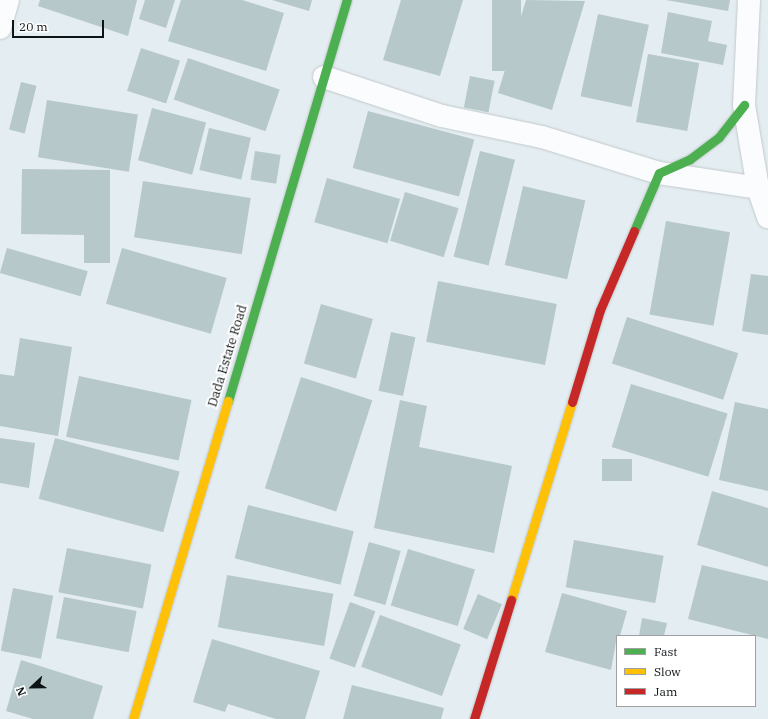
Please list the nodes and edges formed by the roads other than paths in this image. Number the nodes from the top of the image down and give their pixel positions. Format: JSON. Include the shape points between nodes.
{"nodes":[{"id":1,"x":8,"y":0,"type":"edge"},
{"id":2,"x":347,"y":0,"type":"edge"},
{"id":3,"x":749,"y":0,"type":"edge"},
{"id":4,"x":0,"y":28,"type":"edge"},
{"id":5,"x":324,"y":77,"type":"junction"},
{"id":6,"x":744,"y":105,"type":"junction"},
{"id":7,"x":659,"y":173,"type":"junction"},
{"id":8,"x":758,"y":188,"type":"junction"},
{"id":9,"x":768,"y":217,"type":"edge"},
{"id":10,"x":133,"y":719,"type":"edge"},
{"id":11,"x":474,"y":719,"type":"edge"}],
"edges":[{"from":1,"to":4,"type":"street"},
{"from":2,"to":5,"type":"street","name":"Dada Estate Road"},
{"from":3,"to":6,"type":"street"},
{"from":5,"to":7,"type":"street","via":[[442,116],[542,137]]},
{"from":5,"to":10,"type":"street","name":"Dada Estate Road"},
{"from":6,"to":7,"type":"street","via":[[719,136],[690,159]]},
{"from":6,"to":8,"type":"street"},
{"from":7,"to":8,"type":"street"},
{"from":7,"to":11,"type":"street","via":[[600,310]]},
{"from":8,"to":9,"type":"street"}]}
